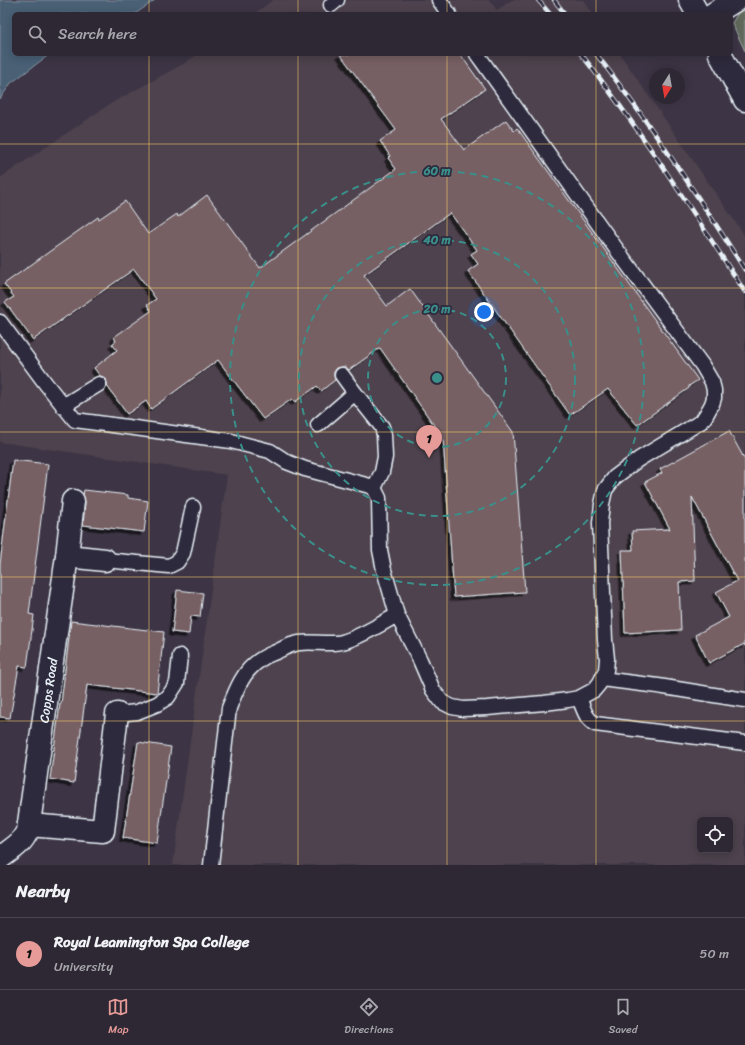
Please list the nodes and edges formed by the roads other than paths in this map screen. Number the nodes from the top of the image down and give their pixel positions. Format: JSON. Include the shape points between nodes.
{"nodes":[{"id":1,"x":439,"y":0,"type":"edge"},
{"id":2,"x":690,"y":0,"type":"edge"},
{"id":3,"x":736,"y":0,"type":"edge"},
{"id":4,"x":448,"y":12,"type":"edge"},
{"id":5,"x":697,"y":12,"type":"edge"},
{"id":6,"x":716,"y":12,"type":"edge"},
{"id":7,"x":478,"y":56,"type":"edge"},
{"id":8,"x":721,"y":56,"type":"edge"},
{"id":9,"x":745,"y":100,"type":"edge"},
{"id":10,"x":0,"y":322,"type":"edge"},
{"id":11,"x":342,"y":375,"type":"dead end"},
{"id":12,"x":98,"y":384,"type":"dead end"},
{"id":13,"x":355,"y":393,"type":"junction"},
{"id":14,"x":63,"y":406,"type":"junction"},
{"id":15,"x":318,"y":425,"type":"dead end"},
{"id":16,"x":374,"y":488,"type":"junction"},
{"id":17,"x":73,"y":501,"type":"dead end"},
{"id":18,"x":193,"y":507,"type":"dead end"},
{"id":19,"x":66,"y":556,"type":"junction"},
{"id":20,"x":105,"y":560,"type":"joint"},
{"id":21,"x":397,"y":616,"type":"junction"},
{"id":22,"x":180,"y":656,"type":"dead end"},
{"id":23,"x":602,"y":679,"type":"junction"},
{"id":24,"x":579,"y":698,"type":"junction"},
{"id":25,"x":745,"y":700,"type":"edge"},
{"id":26,"x":117,"y":714,"type":"joint"},
{"id":27,"x":745,"y":743,"type":"edge"},
{"id":28,"x":29,"y":825,"type":"junction"},
{"id":29,"x":0,"y":858,"type":"edge"},
{"id":30,"x":211,"y":865,"type":"edge"}],
"edges":[{"from":1,"to":4,"type":"lane"},
{"from":2,"to":5,"type":"street"},
{"from":3,"to":6,"type":"street"},
{"from":7,"to":23,"type":"lane","via":[[616,250],[702,365],[714,390],[710,410],[702,421],[639,459],[605,490],[600,523],[607,659]]},
{"from":8,"to":9,"type":"street"},
{"from":10,"to":14,"type":"lane"},
{"from":11,"to":13,"type":"lane"},
{"from":12,"to":14,"type":"lane"},
{"from":13,"to":15,"type":"lane"},
{"from":13,"to":16,"type":"lane","via":[[382,428],[384,435],[385,457],[382,472]]},
{"from":14,"to":16,"type":"lane","via":[[75,420],[250,445],[270,451],[305,470]]},
{"from":16,"to":21,"type":"lane","via":[[379,498],[380,550]]},
{"from":17,"to":19,"type":"street","name":"Copps Road"},
{"from":18,"to":20,"type":"lane","via":[[183,553],[178,562],[169,566]]},
{"from":19,"to":20,"type":"street"},
{"from":19,"to":28,"type":"street","name":"Copps Road"},
{"from":21,"to":24,"type":"lane","via":[[433,690],[442,702],[452,707],[487,708]]},
{"from":21,"to":30,"type":"lane","via":[[342,642],[289,645],[260,660],[242,679],[229,708]]},
{"from":22,"to":26,"type":"lane","via":[[177,683],[168,697],[137,712]]},
{"from":23,"to":24,"type":"lane","via":[[594,690]]},
{"from":23,"to":25,"type":"lane"},
{"from":24,"to":27,"type":"lane","via":[[589,721],[595,724]]},
{"from":26,"to":28,"type":"street","via":[[103,831]]},
{"from":28,"to":29,"type":"street","name":"Copps Road","via":[[20,843]]}]}
